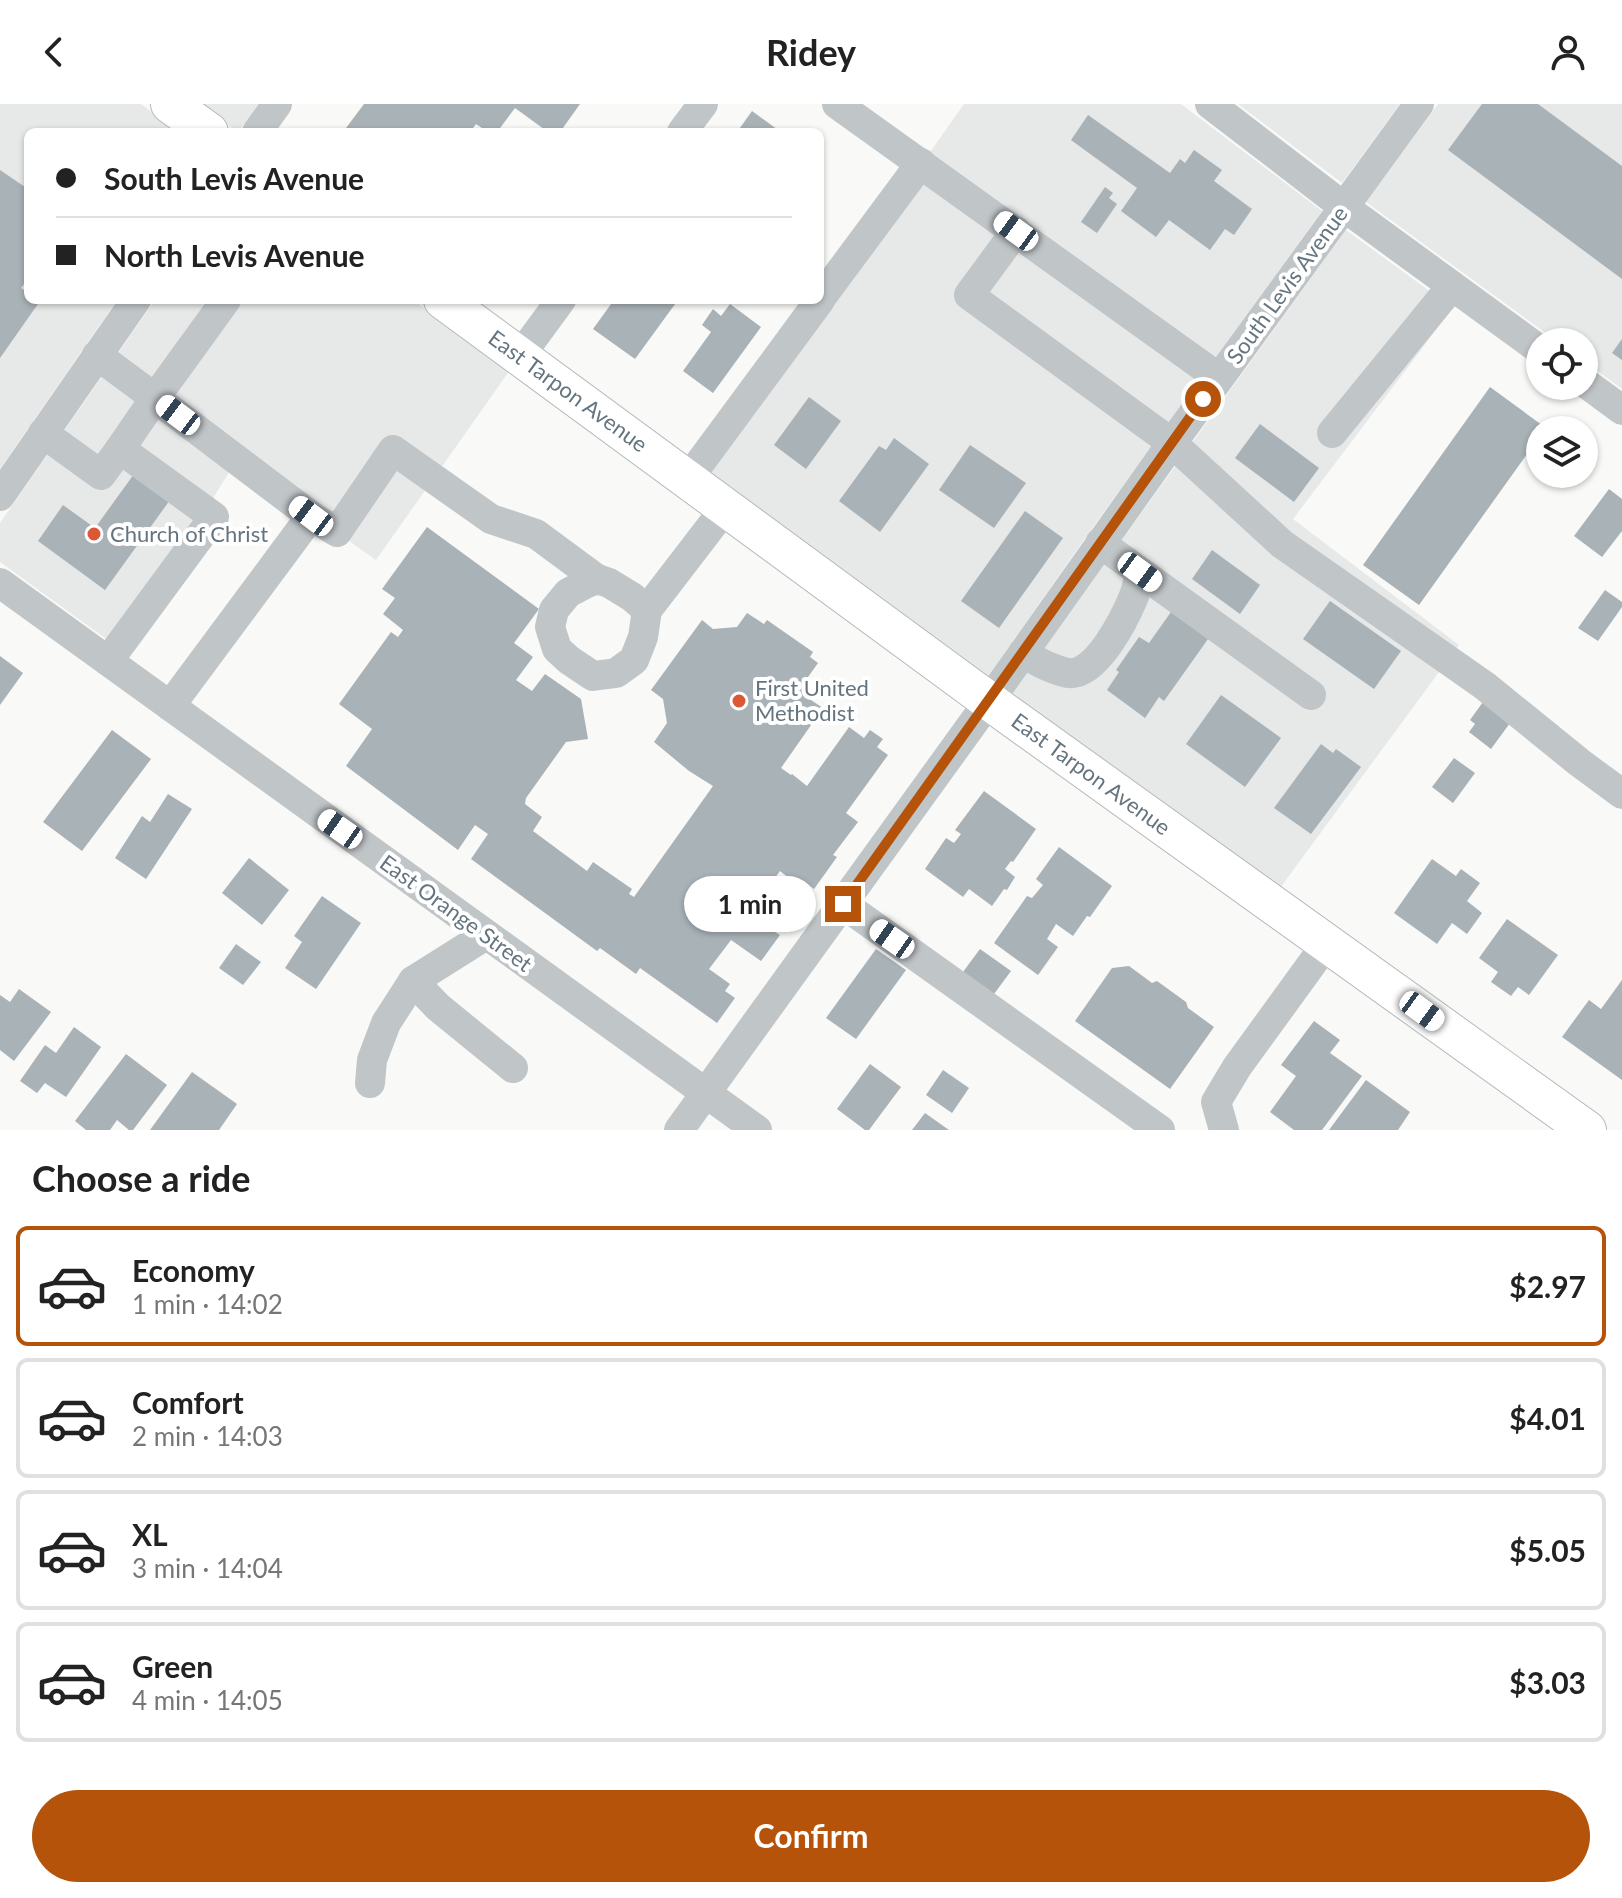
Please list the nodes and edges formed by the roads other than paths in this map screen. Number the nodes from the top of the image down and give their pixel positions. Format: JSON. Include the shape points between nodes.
{"nodes":[{"id":1,"x":170,"y":104,"type":"edge"},
{"id":2,"x":277,"y":104,"type":"edge"},
{"id":3,"x":703,"y":104,"type":"edge"},
{"id":4,"x":1210,"y":104,"type":"edge"},
{"id":5,"x":1419,"y":104,"type":"edge"},
{"id":6,"x":844,"y":108,"type":"edge"},
{"id":7,"x":203,"y":128,"type":"edge"},
{"id":8,"x":260,"y":128,"type":"edge"},
{"id":9,"x":685,"y":128,"type":"edge"},
{"id":10,"x":921,"y":163,"type":"junction"},
{"id":11,"x":1344,"y":207,"type":"junction"},
{"id":12,"x":1016,"y":231,"type":"junction"},
{"id":13,"x":1452,"y":286,"type":"junction"},
{"id":14,"x":824,"y":295,"type":"edge"},
{"id":15,"x":133,"y":304,"type":"edge"},
{"id":16,"x":223,"y":304,"type":"edge"},
{"id":17,"x":448,"y":304,"type":"edge"},
{"id":18,"x":558,"y":304,"type":"edge"},
{"id":19,"x":817,"y":304,"type":"edge"},
{"id":20,"x":1526,"y":340,"type":"edge"},
{"id":21,"x":97,"y":355,"type":"junction"},
{"id":22,"x":520,"y":356,"type":"junction"},
{"id":23,"x":1219,"y":378,"type":"junction"},
{"id":24,"x":1598,"y":392,"type":"edge"},
{"id":25,"x":155,"y":398,"type":"junction"},
{"id":26,"x":1622,"y":410,"type":"edge"},
{"id":27,"x":43,"y":433,"type":"junction"},
{"id":28,"x":1332,"y":433,"type":"dead end"},
{"id":29,"x":1172,"y":443,"type":"junction"},
{"id":30,"x":120,"y":449,"type":"junction"},
{"id":31,"x":688,"y":479,"type":"junction"},
{"id":32,"x":0,"y":496,"type":"edge"},
{"id":33,"x":726,"y":507,"type":"junction"},
{"id":34,"x":311,"y":516,"type":"junction"},
{"id":35,"x":1100,"y":543,"type":"junction"},
{"id":36,"x":1140,"y":572,"type":"junction"},
{"id":37,"x":597,"y":579,"type":"junction"},
{"id":38,"x":0,"y":583,"type":"edge"},
{"id":39,"x":647,"y":610,"type":"junction"},
{"id":40,"x":1023,"y":653,"type":"junction"},
{"id":41,"x":108,"y":661,"type":"junction"},
{"id":42,"x":1311,"y":695,"type":"dead end"},
{"id":43,"x":989,"y":701,"type":"junction"},
{"id":44,"x":170,"y":706,"type":"junction"},
{"id":45,"x":1622,"y":794,"type":"edge"},
{"id":46,"x":843,"y":904,"type":"junction"},
{"id":47,"x":486,"y":935,"type":"junction"},
{"id":48,"x":1327,"y":943,"type":"junction"},
{"id":49,"x":413,"y":981,"type":"junction"},
{"id":50,"x":513,"y":1068,"type":"dead end"},
{"id":51,"x":370,"y":1083,"type":"dead end"},
{"id":52,"x":706,"y":1093,"type":"junction"},
{"id":53,"x":679,"y":1130,"type":"edge"},
{"id":54,"x":757,"y":1130,"type":"edge"},
{"id":55,"x":1160,"y":1130,"type":"edge"},
{"id":56,"x":1224,"y":1130,"type":"edge"},
{"id":57,"x":1587,"y":1130,"type":"edge"}],
"edges":[{"from":1,"to":7,"type":"main road"},
{"from":2,"to":8,"type":"street"},
{"from":3,"to":9,"type":"street"},
{"from":4,"to":11,"type":"street"},
{"from":5,"to":11,"type":"street","name":"South Levis Avenue"},
{"from":6,"to":10,"type":"street"},
{"from":10,"to":12,"type":"street"},
{"from":10,"to":14,"type":"street"},
{"from":11,"to":13,"type":"street"},
{"from":11,"to":23,"type":"street","name":"South Levis Avenue"},
{"from":12,"to":23,"type":"street"},
{"from":12,"to":29,"type":"street","via":[[969,295]]},
{"from":13,"to":20,"type":"street"},
{"from":13,"to":28,"type":"street"},
{"from":15,"to":21,"type":"street"},
{"from":16,"to":25,"type":"street"},
{"from":17,"to":22,"type":"main road","name":"East Tarpon Avenue"},
{"from":18,"to":22,"type":"street"},
{"from":19,"to":31,"type":"street"},
{"from":21,"to":25,"type":"street"},
{"from":21,"to":27,"type":"street"},
{"from":22,"to":31,"type":"main road","name":"East Tarpon Avenue"},
{"from":23,"to":29,"type":"street","name":"South Levis Avenue"},
{"from":24,"to":26,"type":"street"},
{"from":25,"to":30,"type":"street"},
{"from":25,"to":34,"type":"street"},
{"from":27,"to":30,"type":"street","via":[[101,475]]},
{"from":27,"to":32,"type":"street"},
{"from":29,"to":35,"type":"street","name":"South Levis Avenue"},
{"from":29,"to":45,"type":"street","via":[[1282,544],[1485,686]]},
{"from":30,"to":41,"type":"street","via":[[214,517]]},
{"from":31,"to":33,"type":"main road","name":"East Tarpon Avenue"},
{"from":33,"to":39,"type":"street"},
{"from":33,"to":43,"type":"main road","name":"East Tarpon Avenue"},
{"from":34,"to":37,"type":"street","via":[[337,532],[393,450],[491,519],[536,534]]},
{"from":34,"to":44,"type":"street"},
{"from":35,"to":36,"type":"street"},
{"from":35,"to":40,"type":"street","name":"South Levis Avenue"},
{"from":36,"to":40,"type":"street","via":[[1120,624],[1086,668],[1071,673]]},
{"from":36,"to":42,"type":"street"},
{"from":37,"to":39,"type":"street"},
{"from":37,"to":39,"type":"street","via":[[568,593],[554,610],[550,627],[557,649],[593,676],[616,673],[634,660]]},
{"from":38,"to":41,"type":"street","name":"East Orange Street"},
{"from":40,"to":43,"type":"street","name":"South Levis Avenue"},
{"from":41,"to":44,"type":"street","name":"East Orange Street"},
{"from":43,"to":46,"type":"street","name":"South Levis Avenue"},
{"from":43,"to":48,"type":"main road","name":"East Tarpon Avenue"},
{"from":44,"to":47,"type":"street","name":"East Orange Street"},
{"from":46,"to":52,"type":"street","name":"South Levis Avenue"},
{"from":46,"to":55,"type":"street"},
{"from":47,"to":49,"type":"street"},
{"from":47,"to":52,"type":"street","name":"East Orange Street"},
{"from":48,"to":56,"type":"street","via":[[1216,1102]]},
{"from":48,"to":57,"type":"main road","name":"East Tarpon Avenue"},
{"from":49,"to":50,"type":"street"},
{"from":49,"to":51,"type":"street","via":[[386,1023]]},
{"from":52,"to":53,"type":"street","name":"South Levis Avenue"},
{"from":52,"to":54,"type":"street","name":"East Orange Street"}]}
